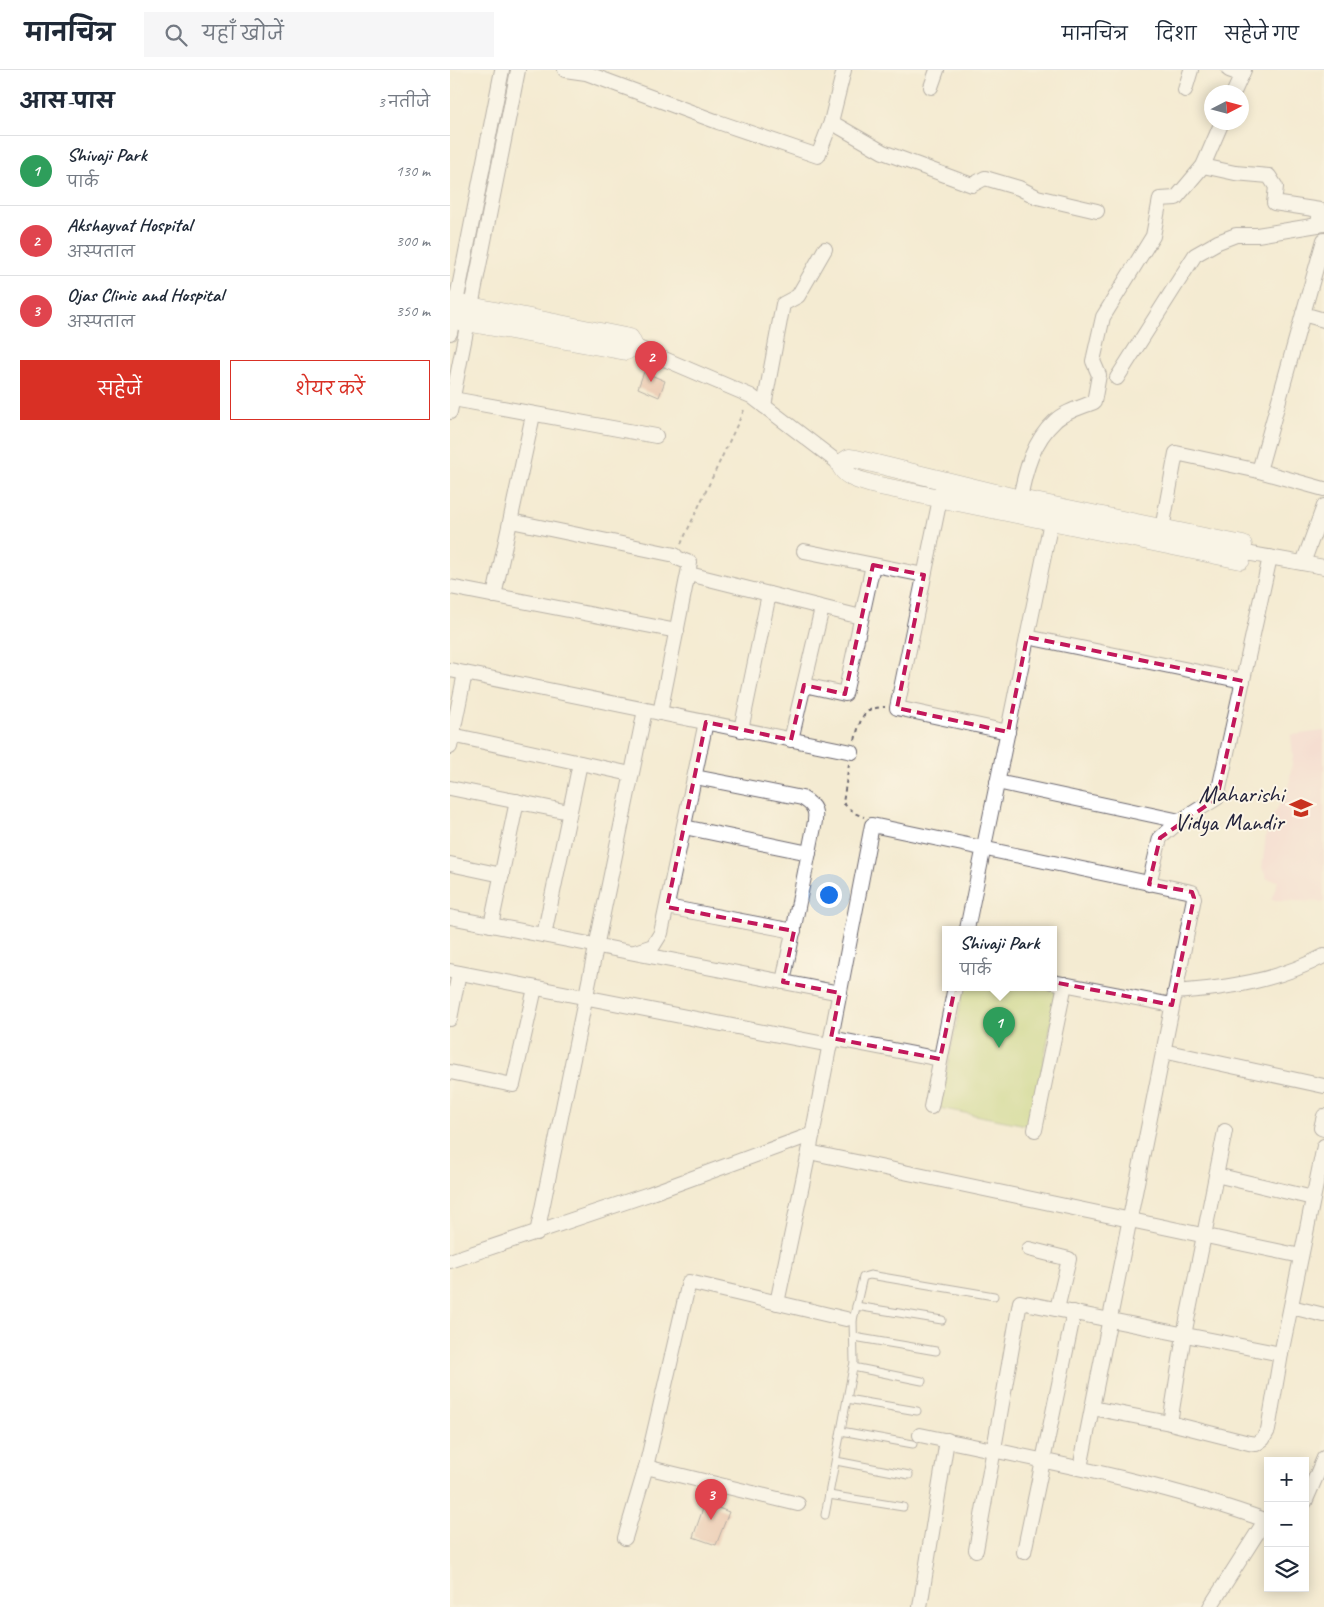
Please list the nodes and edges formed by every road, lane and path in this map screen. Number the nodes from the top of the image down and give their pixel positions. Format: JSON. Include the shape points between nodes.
{"nodes":[{"id":1,"x":502,"y":70,"type":"edge"},
{"id":2,"x":518,"y":70,"type":"edge"},
{"id":3,"x":567,"y":70,"type":"edge"},
{"id":4,"x":844,"y":70,"type":"edge"},
{"id":5,"x":937,"y":70,"type":"edge"},
{"id":6,"x":1191,"y":70,"type":"edge"},
{"id":7,"x":1238,"y":72,"type":"edge"},
{"id":8,"x":1235,"y":85,"type":"edge"},
{"id":9,"x":931,"y":87,"type":"dead end"},
{"id":10,"x":1185,"y":90,"type":"dead end"},
{"id":11,"x":831,"y":122,"type":"junction"},
{"id":12,"x":1219,"y":130,"type":"edge"},
{"id":13,"x":1203,"y":166,"type":"junction"},
{"id":14,"x":1098,"y":211,"type":"dead end"},
{"id":15,"x":1321,"y":225,"type":"edge"},
{"id":16,"x":1324,"y":240,"type":"edge"},
{"id":17,"x":825,"y":249,"type":"dead end"},
{"id":18,"x":1303,"y":314,"type":"junction"},
{"id":19,"x":457,"y":315,"type":"edge"},
{"id":20,"x":1324,"y":320,"type":"edge"},
{"id":21,"x":634,"y":346,"type":"joint"},
{"id":22,"x":1118,"y":378,"type":"dead end"},
{"id":23,"x":751,"y":396,"type":"junction"},
{"id":24,"x":451,"y":405,"type":"edge"},
{"id":25,"x":764,"y":406,"type":"junction"},
{"id":26,"x":533,"y":415,"type":"junction"},
{"id":27,"x":656,"y":436,"type":"dead end"},
{"id":28,"x":840,"y":464,"type":"junction"},
{"id":29,"x":1259,"y":471,"type":"junction"},
{"id":30,"x":944,"y":481,"type":"junction"},
{"id":31,"x":1324,"y":489,"type":"edge"},
{"id":32,"x":940,"y":499,"type":"junction"},
{"id":33,"x":1020,"y":499,"type":"junction"},
{"id":34,"x":1324,"y":506,"type":"edge"},
{"id":35,"x":1052,"y":514,"type":"junction"},
{"id":36,"x":511,"y":521,"type":"junction"},
{"id":37,"x":1162,"y":530,"type":"junction"},
{"id":38,"x":804,"y":550,"type":"dead end"},
{"id":39,"x":1243,"y":553,"type":"junction"},
{"id":40,"x":675,"y":555,"type":"junction"},
{"id":41,"x":1270,"y":556,"type":"junction"},
{"id":42,"x":1303,"y":563,"type":"junction"},
{"id":43,"x":874,"y":564,"type":"junction"},
{"id":44,"x":1324,"y":567,"type":"edge"},
{"id":45,"x":689,"y":574,"type":"junction"},
{"id":46,"x":924,"y":575,"type":"junction"},
{"id":47,"x":450,"y":587,"type":"edge"},
{"id":48,"x":769,"y":594,"type":"junction"},
{"id":49,"x":494,"y":596,"type":"junction"},
{"id":50,"x":822,"y":608,"type":"junction"},
{"id":51,"x":861,"y":617,"type":"junction"},
{"id":52,"x":677,"y":631,"type":"junction"},
{"id":53,"x":1027,"y":637,"type":"junction"},
{"id":54,"x":450,"y":670,"type":"edge"},
{"id":55,"x":465,"y":672,"type":"junction"},
{"id":56,"x":1243,"y":681,"type":"junction"},
{"id":57,"x":804,"y":685,"type":"junction"},
{"id":58,"x":897,"y":708,"type":"junction"},
{"id":59,"x":645,"y":710,"type":"junction"},
{"id":60,"x":660,"y":713,"type":"junction"},
{"id":61,"x":706,"y":722,"type":"junction"},
{"id":62,"x":741,"y":730,"type":"junction"},
{"id":63,"x":1008,"y":732,"type":"junction"},
{"id":64,"x":791,"y":740,"type":"junction"},
{"id":65,"x":451,"y":741,"type":"edge"},
{"id":66,"x":852,"y":752,"type":"junction"},
{"id":67,"x":580,"y":763,"type":"junction"},
{"id":68,"x":632,"y":774,"type":"junction"},
{"id":69,"x":695,"y":777,"type":"junction"},
{"id":70,"x":997,"y":782,"type":"junction"},
{"id":71,"x":450,"y":788,"type":"edge"},
{"id":72,"x":517,"y":801,"type":"junction"},
{"id":73,"x":569,"y":812,"type":"junction"},
{"id":74,"x":1180,"y":821,"type":"junction"},
{"id":75,"x":872,"y":825,"type":"junction"},
{"id":76,"x":684,"y":827,"type":"junction"},
{"id":77,"x":984,"y":849,"type":"junction"},
{"id":78,"x":809,"y":853,"type":"junction"},
{"id":79,"x":450,"y":864,"type":"edge"},
{"id":80,"x":502,"y":875,"type":"junction"},
{"id":81,"x":1149,"y":884,"type":"junction"},
{"id":82,"x":667,"y":906,"type":"junction"},
{"id":83,"x":450,"y":916,"type":"edge"},
{"id":84,"x":491,"y":924,"type":"junction"},
{"id":85,"x":968,"y":926,"type":"edge"},
{"id":86,"x":794,"y":931,"type":"junction"},
{"id":87,"x":544,"y":935,"type":"junction"},
{"id":88,"x":596,"y":945,"type":"junction"},
{"id":89,"x":632,"y":952,"type":"junction"},
{"id":90,"x":1324,"y":956,"type":"edge"},
{"id":91,"x":455,"y":972,"type":"edge"},
{"id":92,"x":783,"y":982,"type":"junction"},
{"id":93,"x":1059,"y":983,"type":"edge"},
{"id":94,"x":535,"y":988,"type":"junction"},
{"id":95,"x":954,"y":991,"type":"edge"},
{"id":96,"x":840,"y":993,"type":"junction"},
{"id":97,"x":585,"y":998,"type":"junction"},
{"id":98,"x":1174,"y":999,"type":"junction"},
{"id":99,"x":450,"y":1019,"type":"edge"},
{"id":100,"x":831,"y":1041,"type":"junction"},
{"id":101,"x":1163,"y":1051,"type":"junction"},
{"id":102,"x":940,"y":1060,"type":"junction"},
{"id":103,"x":450,"y":1072,"type":"edge"},
{"id":104,"x":1324,"y":1086,"type":"edge"},
{"id":105,"x":931,"y":1107,"type":"dead end"},
{"id":106,"x":1324,"y":1116,"type":"edge"},
{"id":107,"x":1324,"y":1129,"type":"edge"},
{"id":108,"x":1035,"y":1130,"type":"dead end"},
{"id":109,"x":1225,"y":1131,"type":"dead end"},
{"id":110,"x":813,"y":1134,"type":"junction"},
{"id":111,"x":1324,"y":1146,"type":"edge"},
{"id":112,"x":809,"y":1152,"type":"junction"},
{"id":113,"x":1216,"y":1175,"type":"junction"},
{"id":114,"x":1313,"y":1198,"type":"junction"},
{"id":115,"x":1130,"y":1220,"type":"junction"},
{"id":116,"x":537,"y":1233,"type":"junction"},
{"id":117,"x":1204,"y":1236,"type":"junction"},
{"id":118,"x":1028,"y":1249,"type":"dead end"},
{"id":119,"x":1301,"y":1256,"type":"junction"},
{"id":120,"x":450,"y":1261,"type":"edge"},
{"id":121,"x":994,"y":1296,"type":"dead end"},
{"id":122,"x":777,"y":1303,"type":"junction"},
{"id":123,"x":856,"y":1306,"type":"junction"},
{"id":124,"x":1290,"y":1307,"type":"junction"},
{"id":125,"x":1056,"y":1309,"type":"junction"},
{"id":126,"x":1074,"y":1312,"type":"junction"},
{"id":127,"x":1324,"y":1315,"type":"edge"},
{"id":128,"x":1110,"y":1318,"type":"junction"},
{"id":129,"x":850,"y":1319,"type":"junction"},
{"id":130,"x":942,"y":1320,"type":"dead end"},
{"id":131,"x":1184,"y":1335,"type":"junction"},
{"id":132,"x":854,"y":1337,"type":"junction"},
{"id":133,"x":936,"y":1351,"type":"dead end"},
{"id":134,"x":1281,"y":1354,"type":"junction"},
{"id":135,"x":853,"y":1367,"type":"junction"},
{"id":136,"x":922,"y":1381,"type":"dead end"},
{"id":137,"x":847,"y":1399,"type":"junction"},
{"id":138,"x":1092,"y":1408,"type":"junction"},
{"id":139,"x":917,"y":1411,"type":"dead end"},
{"id":140,"x":1170,"y":1423,"type":"junction"},
{"id":141,"x":841,"y":1431,"type":"junction"},
{"id":142,"x":917,"y":1439,"type":"joint"},
{"id":143,"x":947,"y":1440,"type":"junction"},
{"id":144,"x":994,"y":1450,"type":"junction"},
{"id":145,"x":1324,"y":1458,"type":"edge"},
{"id":146,"x":836,"y":1461,"type":"junction"},
{"id":147,"x":1043,"y":1461,"type":"junction"},
{"id":148,"x":646,"y":1467,"type":"junction"},
{"id":149,"x":1080,"y":1468,"type":"junction"},
{"id":150,"x":909,"y":1475,"type":"dead end"},
{"id":151,"x":1309,"y":1493,"type":"edge"},
{"id":152,"x":829,"y":1495,"type":"junction"},
{"id":153,"x":798,"y":1504,"type":"dead end"},
{"id":154,"x":902,"y":1507,"type":"dead end"},
{"id":155,"x":825,"y":1514,"type":"dead end"},
{"id":156,"x":1264,"y":1520,"type":"edge"},
{"id":157,"x":1264,"y":1524,"type":"edge"},
{"id":158,"x":625,"y":1538,"type":"dead end"},
{"id":159,"x":976,"y":1550,"type":"dead end"},
{"id":160,"x":1024,"y":1552,"type":"dead end"},
{"id":161,"x":920,"y":1607,"type":"edge"},
{"id":162,"x":1210,"y":1607,"type":"edge"}],
"edges":[{"from":1,"to":19,"type":"street"},
{"from":2,"to":19,"type":"street"},
{"from":3,"to":11,"type":"street","via":[[586,73],[818,156]]},
{"from":4,"to":11,"type":"street"},
{"from":5,"to":9,"type":"street"},
{"from":6,"to":10,"type":"street"},
{"from":7,"to":8,"type":"street"},
{"from":11,"to":14,"type":"street","via":[[884,152],[972,185],[985,178],[1037,197]]},
{"from":12,"to":13,"type":"street"},
{"from":13,"to":15,"type":"street","via":[[1269,176],[1276,187],[1274,203],[1320,210]]},
{"from":13,"to":33,"type":"street","via":[[1176,198],[1160,199],[1153,236],[1103,317],[1093,361],[1099,375],[1094,402],[1056,420],[1040,439],[1026,468]]},
{"from":15,"to":22,"type":"street","via":[[1236,235],[1195,255]]},
{"from":16,"to":18,"type":"street"},
{"from":17,"to":25,"type":"street","via":[[798,296],[784,304]]},
{"from":18,"to":20,"type":"street"},
{"from":18,"to":29,"type":"street"},
{"from":19,"to":21,"type":"street","via":[[626,352]]},
{"from":19,"to":24,"type":"street"},
{"from":21,"to":23,"type":"street"},
{"from":23,"to":25,"type":"street"},
{"from":23,"to":40,"type":"path"},
{"from":24,"to":26,"type":"street"},
{"from":25,"to":28,"type":"street"},
{"from":26,"to":27,"type":"street"},
{"from":26,"to":36,"type":"street"},
{"from":28,"to":30,"type":"street","via":[[849,458],[856,459]]},
{"from":28,"to":32,"type":"street","via":[[842,470],[851,476],[875,485]]},
{"from":29,"to":31,"type":"street"},
{"from":29,"to":37,"type":"street","via":[[1176,453]]},
{"from":30,"to":32,"type":"street"},
{"from":30,"to":33,"type":"street"},
{"from":32,"to":35,"type":"street"},
{"from":32,"to":46,"type":"street"},
{"from":33,"to":35,"type":"street"},
{"from":34,"to":42,"type":"street"},
{"from":35,"to":37,"type":"street"},
{"from":35,"to":39,"type":"street"},
{"from":35,"to":53,"type":"street"},
{"from":36,"to":40,"type":"street"},
{"from":36,"to":49,"type":"street"},
{"from":37,"to":39,"type":"street"},
{"from":38,"to":43,"type":"street"},
{"from":39,"to":41,"type":"street"},
{"from":40,"to":45,"type":"street","via":[[690,563]]},
{"from":41,"to":42,"type":"street"},
{"from":41,"to":56,"type":"street"},
{"from":42,"to":44,"type":"street"},
{"from":43,"to":46,"type":"street"},
{"from":43,"to":51,"type":"street"},
{"from":45,"to":48,"type":"street"},
{"from":45,"to":52,"type":"street"},
{"from":46,"to":58,"type":"street"},
{"from":47,"to":49,"type":"street"},
{"from":48,"to":50,"type":"street"},
{"from":48,"to":62,"type":"street"},
{"from":49,"to":52,"type":"street"},
{"from":50,"to":51,"type":"street"},
{"from":50,"to":57,"type":"street"},
{"from":51,"to":57,"type":"street","via":[[845,694]]},
{"from":52,"to":60,"type":"street"},
{"from":53,"to":56,"type":"street"},
{"from":53,"to":63,"type":"street"},
{"from":54,"to":55,"type":"street"},
{"from":55,"to":59,"type":"street"},
{"from":55,"to":65,"type":"street"},
{"from":56,"to":74,"type":"street","via":[[1217,798]]},
{"from":57,"to":64,"type":"street"},
{"from":58,"to":63,"type":"street"},
{"from":58,"to":66,"type":"path","via":[[876,707],[864,714]]},
{"from":59,"to":60,"type":"street"},
{"from":59,"to":68,"type":"street"},
{"from":60,"to":61,"type":"street"},
{"from":61,"to":62,"type":"street"},
{"from":61,"to":69,"type":"street"},
{"from":62,"to":64,"type":"street"},
{"from":63,"to":70,"type":"street"},
{"from":64,"to":66,"type":"street"},
{"from":65,"to":67,"type":"street"},
{"from":66,"to":75,"type":"path","via":[[843,803],[854,813],[868,818]]},
{"from":67,"to":68,"type":"street"},
{"from":67,"to":73,"type":"street"},
{"from":68,"to":88,"type":"street"},
{"from":69,"to":76,"type":"street"},
{"from":69,"to":78,"type":"street","via":[[802,798],[812,804],[816,813]]},
{"from":70,"to":74,"type":"street"},
{"from":70,"to":77,"type":"street"},
{"from":71,"to":72,"type":"street"},
{"from":72,"to":73,"type":"street"},
{"from":72,"to":80,"type":"street"},
{"from":73,"to":87,"type":"street"},
{"from":74,"to":81,"type":"street","via":[[1160,838]]},
{"from":75,"to":77,"type":"street"},
{"from":75,"to":96,"type":"street"},
{"from":76,"to":78,"type":"street"},
{"from":76,"to":82,"type":"street"},
{"from":77,"to":81,"type":"street"},
{"from":77,"to":85,"type":"street"},
{"from":78,"to":86,"type":"street"},
{"from":79,"to":80,"type":"street"},
{"from":80,"to":84,"type":"street"},
{"from":81,"to":98,"type":"street","via":[[1192,892],[1194,898]]},
{"from":82,"to":86,"type":"street"},
{"from":82,"to":89,"type":"street","via":[[657,943],[648,949]]},
{"from":83,"to":84,"type":"street"},
{"from":84,"to":87,"type":"street"},
{"from":86,"to":92,"type":"street"},
{"from":87,"to":88,"type":"street"},
{"from":88,"to":89,"type":"street"},
{"from":88,"to":97,"type":"street"},
{"from":89,"to":92,"type":"street"},
{"from":90,"to":98,"type":"street","via":[[1264,981]]},
{"from":91,"to":94,"type":"street"},
{"from":91,"to":99,"type":"street"},
{"from":92,"to":96,"type":"street"},
{"from":93,"to":98,"type":"street"},
{"from":93,"to":108,"type":"street"},
{"from":94,"to":97,"type":"street"},
{"from":94,"to":103,"type":"street","via":[[513,1085]]},
{"from":95,"to":102,"type":"street"},
{"from":96,"to":100,"type":"street"},
{"from":97,"to":100,"type":"street"},
{"from":97,"to":116,"type":"street"},
{"from":98,"to":101,"type":"street"},
{"from":100,"to":102,"type":"street"},
{"from":100,"to":110,"type":"street"},
{"from":101,"to":104,"type":"street"},
{"from":101,"to":115,"type":"street"},
{"from":102,"to":105,"type":"street"},
{"from":106,"to":107,"type":"street","via":[[1321,1128]]},
{"from":109,"to":113,"type":"street"},
{"from":110,"to":112,"type":"street"},
{"from":110,"to":116,"type":"street"},
{"from":111,"to":114,"type":"street"},
{"from":112,"to":115,"type":"street"},
{"from":112,"to":122,"type":"street"},
{"from":113,"to":114,"type":"street"},
{"from":113,"to":117,"type":"street"},
{"from":114,"to":119,"type":"street"},
{"from":115,"to":117,"type":"street"},
{"from":115,"to":128,"type":"street"},
{"from":116,"to":120,"type":"street"},
{"from":117,"to":119,"type":"street"},
{"from":117,"to":131,"type":"street"},
{"from":118,"to":125,"type":"street","via":[[1069,1259]]},
{"from":119,"to":124,"type":"street"},
{"from":121,"to":123,"type":"lane","via":[[870,1275],[863,1277]]},
{"from":122,"to":129,"type":"street"},
{"from":122,"to":148,"type":"street","via":[[688,1282]]},
{"from":123,"to":129,"type":"lane"},
{"from":123,"to":130,"type":"lane"},
{"from":124,"to":127,"type":"street"},
{"from":124,"to":134,"type":"street"},
{"from":125,"to":126,"type":"street"},
{"from":125,"to":144,"type":"street","via":[[1020,1302]]},
{"from":126,"to":128,"type":"street"},
{"from":126,"to":147,"type":"street"},
{"from":128,"to":131,"type":"street"},
{"from":128,"to":138,"type":"street"},
{"from":129,"to":132,"type":"lane"},
{"from":131,"to":134,"type":"street"},
{"from":131,"to":140,"type":"street"},
{"from":132,"to":133,"type":"lane"},
{"from":132,"to":135,"type":"lane"},
{"from":134,"to":140,"type":"street","via":[[1268,1430],[1256,1444]]},
{"from":135,"to":136,"type":"lane"},
{"from":135,"to":137,"type":"lane"},
{"from":137,"to":139,"type":"lane"},
{"from":137,"to":141,"type":"lane"},
{"from":138,"to":140,"type":"street"},
{"from":138,"to":149,"type":"street"},
{"from":141,"to":142,"type":"lane"},
{"from":141,"to":146,"type":"lane"},
{"from":142,"to":143,"type":"street"},
{"from":143,"to":144,"type":"street"},
{"from":143,"to":161,"type":"street"},
{"from":144,"to":147,"type":"street"},
{"from":144,"to":159,"type":"street"},
{"from":145,"to":151,"type":"street"},
{"from":146,"to":150,"type":"lane"},
{"from":146,"to":152,"type":"lane"},
{"from":147,"to":149,"type":"street"},
{"from":147,"to":160,"type":"street"},
{"from":148,"to":153,"type":"street"},
{"from":148,"to":158,"type":"street"},
{"from":149,"to":156,"type":"street"},
{"from":152,"to":154,"type":"lane"},
{"from":152,"to":155,"type":"lane"},
{"from":157,"to":162,"type":"street"}]}
